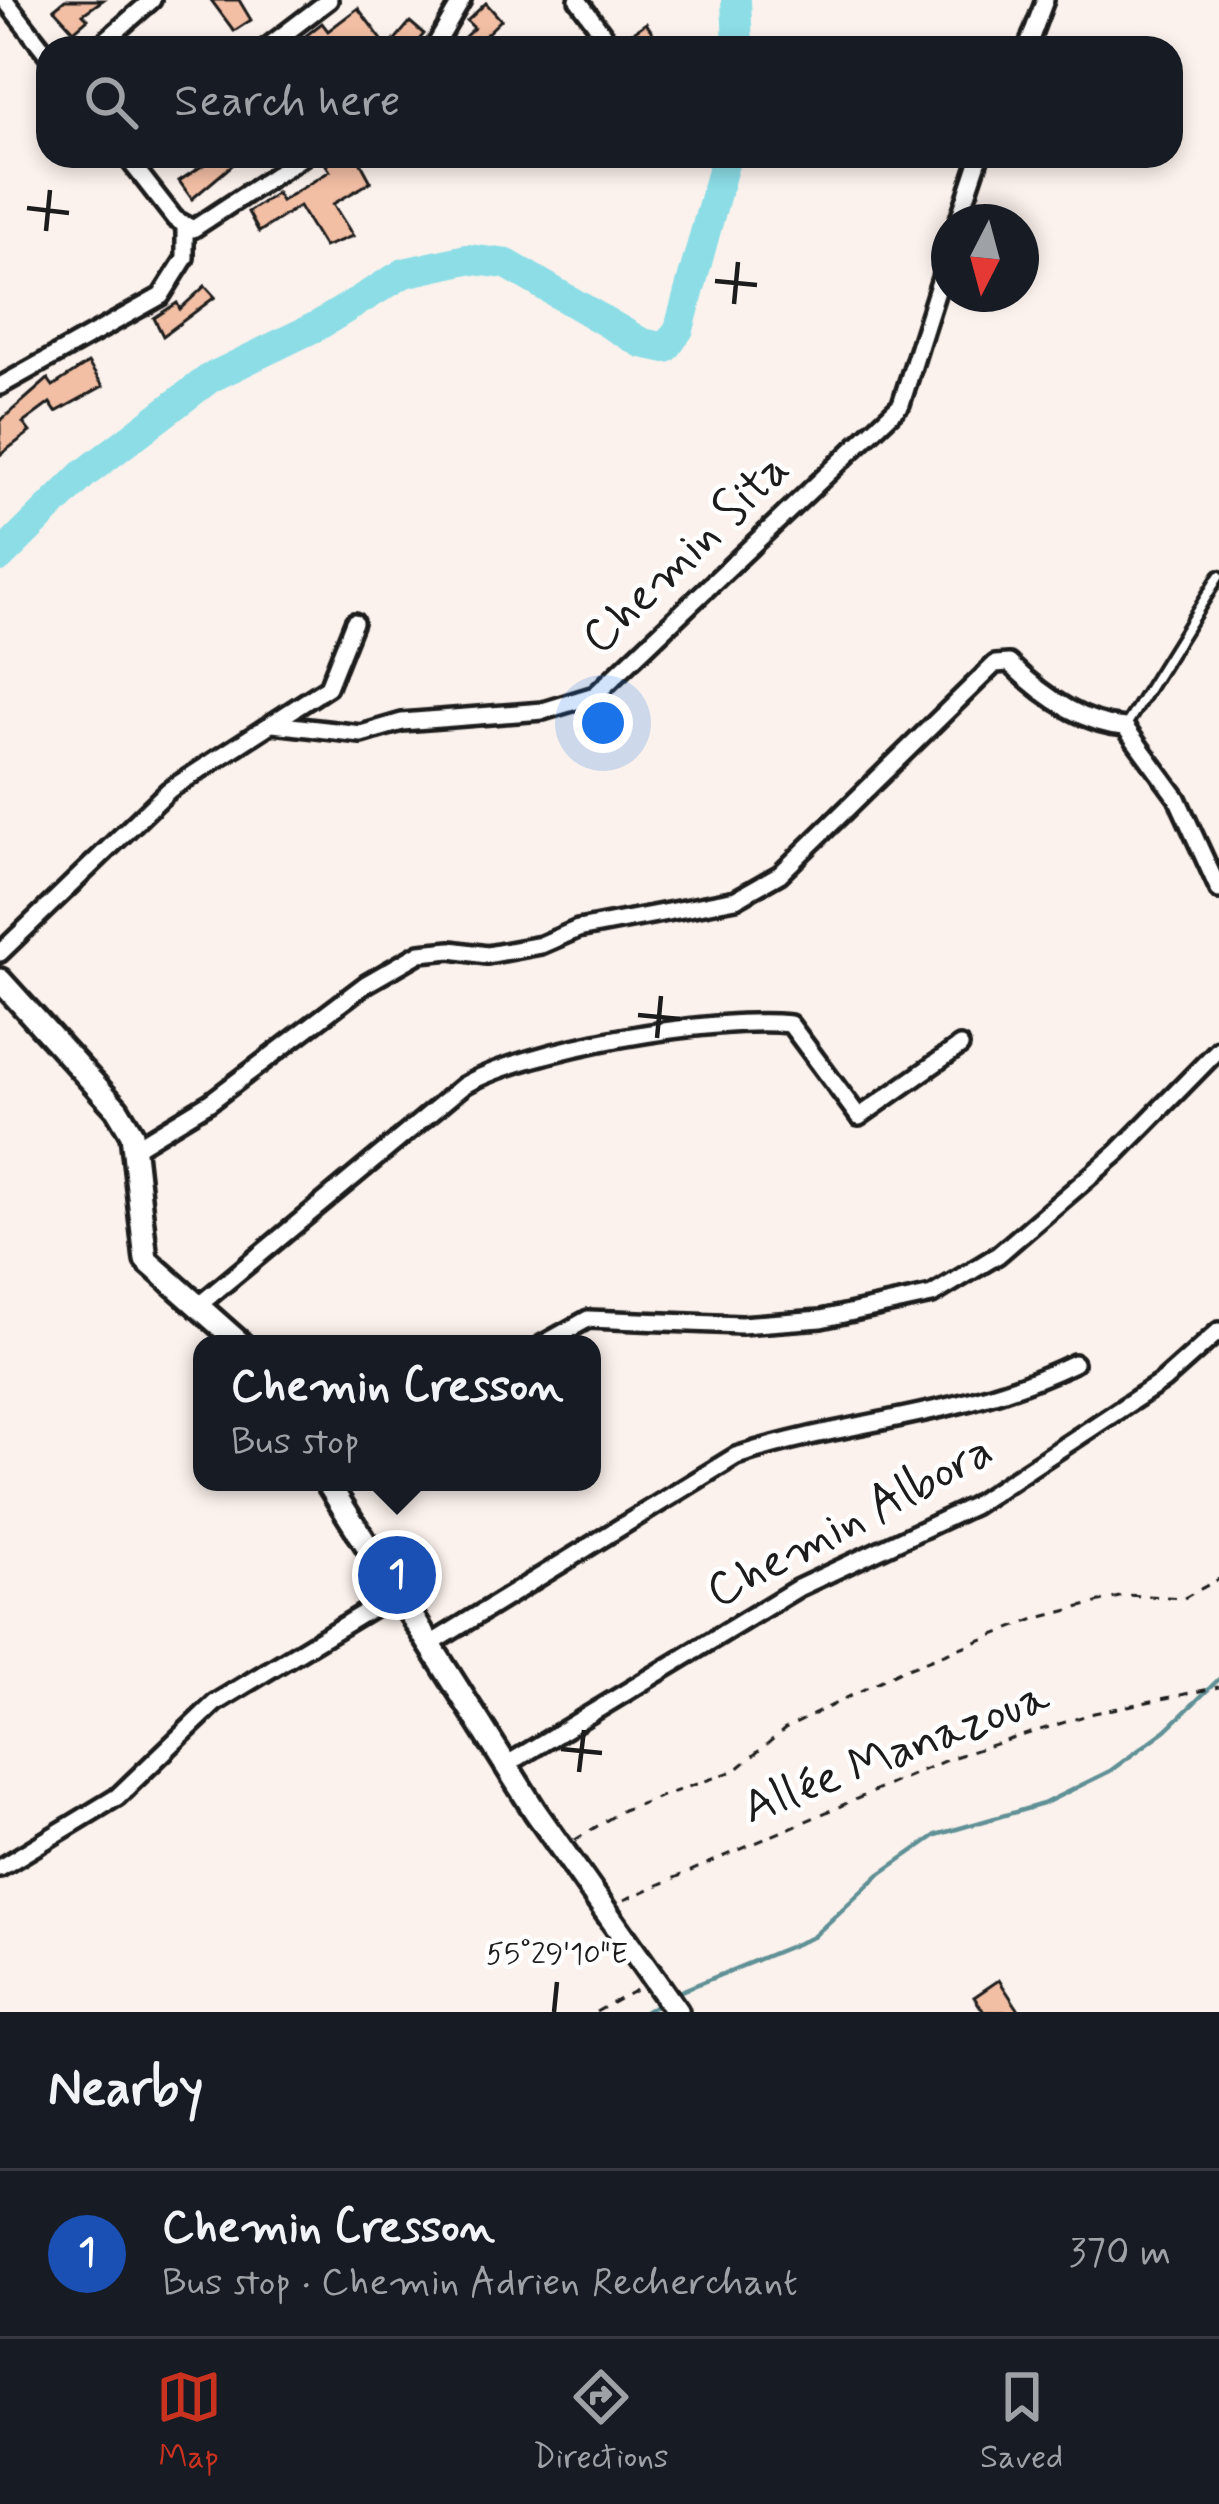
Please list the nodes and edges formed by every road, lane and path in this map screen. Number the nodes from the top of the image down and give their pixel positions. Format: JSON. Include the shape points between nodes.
{"nodes":[{"id":1,"x":4,"y":0,"type":"edge"},
{"id":2,"x":34,"y":0,"type":"edge"},
{"id":3,"x":152,"y":0,"type":"edge"},
{"id":4,"x":329,"y":0,"type":"edge"},
{"id":5,"x":462,"y":0,"type":"edge"},
{"id":6,"x":578,"y":0,"type":"edge"},
{"id":7,"x":1045,"y":0,"type":"edge"},
{"id":8,"x":17,"y":16,"type":"junction"},
{"id":9,"x":111,"y":36,"type":"edge"},
{"id":10,"x":282,"y":36,"type":"edge"},
{"id":11,"x":441,"y":36,"type":"edge"},
{"id":12,"x":604,"y":36,"type":"edge"},
{"id":13,"x":1032,"y":36,"type":"edge"},
{"id":14,"x":36,"y":41,"type":"edge"},
{"id":15,"x":136,"y":168,"type":"edge"},
{"id":16,"x":286,"y":168,"type":"edge"},
{"id":17,"x":976,"y":168,"type":"edge"},
{"id":18,"x":964,"y":204,"type":"edge"},
{"id":19,"x":180,"y":223,"type":"junction"},
{"id":20,"x":931,"y":310,"type":"edge"},
{"id":21,"x":0,"y":386,"type":"edge"},
{"id":22,"x":1219,"y":576,"type":"edge"},
{"id":23,"x":354,"y":622,"type":"dead end"},
{"id":24,"x":273,"y":724,"type":"junction"},
{"id":25,"x":1125,"y":727,"type":"junction"},
{"id":26,"x":1219,"y":890,"type":"edge"},
{"id":27,"x":0,"y":952,"type":"edge"},
{"id":28,"x":0,"y":980,"type":"edge"},
{"id":29,"x":960,"y":1046,"type":"dead end"},
{"id":30,"x":1219,"y":1049,"type":"edge"},
{"id":31,"x":136,"y":1147,"type":"junction"},
{"id":32,"x":199,"y":1304,"type":"junction"},
{"id":33,"x":1219,"y":1331,"type":"edge"},
{"id":34,"x":232,"y":1335,"type":"edge"},
{"id":35,"x":559,"y":1335,"type":"edge"},
{"id":36,"x":1074,"y":1363,"type":"dead end"},
{"id":37,"x":332,"y":1491,"type":"edge"},
{"id":38,"x":1219,"y":1579,"type":"edge"},
{"id":39,"x":395,"y":1594,"type":"junction"},
{"id":40,"x":429,"y":1645,"type":"junction"},
{"id":41,"x":1219,"y":1687,"type":"edge"},
{"id":42,"x":506,"y":1765,"type":"junction"},
{"id":43,"x":562,"y":1848,"type":"junction"},
{"id":44,"x":0,"y":1868,"type":"edge"},
{"id":45,"x":605,"y":1909,"type":"junction"},
{"id":46,"x":656,"y":1979,"type":"junction"},
{"id":47,"x":596,"y":2012,"type":"edge"},
{"id":48,"x":677,"y":2012,"type":"edge"}],
"edges":[{"from":1,"to":8,"type":"street"},
{"from":2,"to":8,"type":"street"},
{"from":3,"to":9,"type":"street"},
{"from":4,"to":10,"type":"street"},
{"from":5,"to":11,"type":"street"},
{"from":6,"to":12,"type":"street"},
{"from":7,"to":13,"type":"street"},
{"from":8,"to":14,"type":"street"},
{"from":15,"to":19,"type":"street"},
{"from":16,"to":19,"type":"street","via":[[194,229]]},
{"from":17,"to":18,"type":"street"},
{"from":19,"to":21,"type":"street","via":[[185,257],[161,296]]},
{"from":20,"to":24,"type":"street","name":"Chemin Sita","via":[[901,404],[595,695],[543,711],[402,722],[361,734]]},
{"from":22,"to":25,"type":"lane"},
{"from":23,"to":24,"type":"street","via":[[328,687]]},
{"from":24,"to":27,"type":"street","via":[[156,800]]},
{"from":25,"to":26,"type":"street","via":[[1177,798]]},
{"from":25,"to":31,"type":"street","via":[[1105,726],[1009,663],[995,664],[780,874],[751,891],[692,911],[578,928],[541,945],[487,955],[420,953]]},
{"from":28,"to":31,"type":"main road","via":[[117,1109]]},
{"from":29,"to":32,"type":"street","via":[[860,1117],[790,1024],[654,1031],[489,1070]]},
{"from":30,"to":35,"type":"street","via":[[1117,1153],[1015,1240],[932,1295],[741,1325],[588,1319]]},
{"from":31,"to":32,"type":"main road","via":[[146,1260]]},
{"from":32,"to":34,"type":"main road"},
{"from":33,"to":42,"type":"street","name":"Chemin Albora","via":[[1163,1381],[973,1506],[798,1588]]},
{"from":36,"to":40,"type":"street","via":[[963,1407],[736,1456]]},
{"from":37,"to":39,"type":"main road"},
{"from":38,"to":43,"type":"path","via":[[1184,1598],[1126,1595],[1038,1618],[900,1670],[785,1729],[736,1770],[623,1810]]},
{"from":39,"to":40,"type":"main road"},
{"from":39,"to":44,"type":"street","via":[[215,1702],[117,1797]]},
{"from":40,"to":42,"type":"main road"},
{"from":41,"to":45,"type":"path","name":"Allée Manazoua","via":[[1094,1712],[951,1758]]},
{"from":42,"to":43,"type":"main road"},
{"from":43,"to":45,"type":"main road"},
{"from":45,"to":46,"type":"main road"},
{"from":46,"to":47,"type":"path"},
{"from":46,"to":48,"type":"main road"}]}
